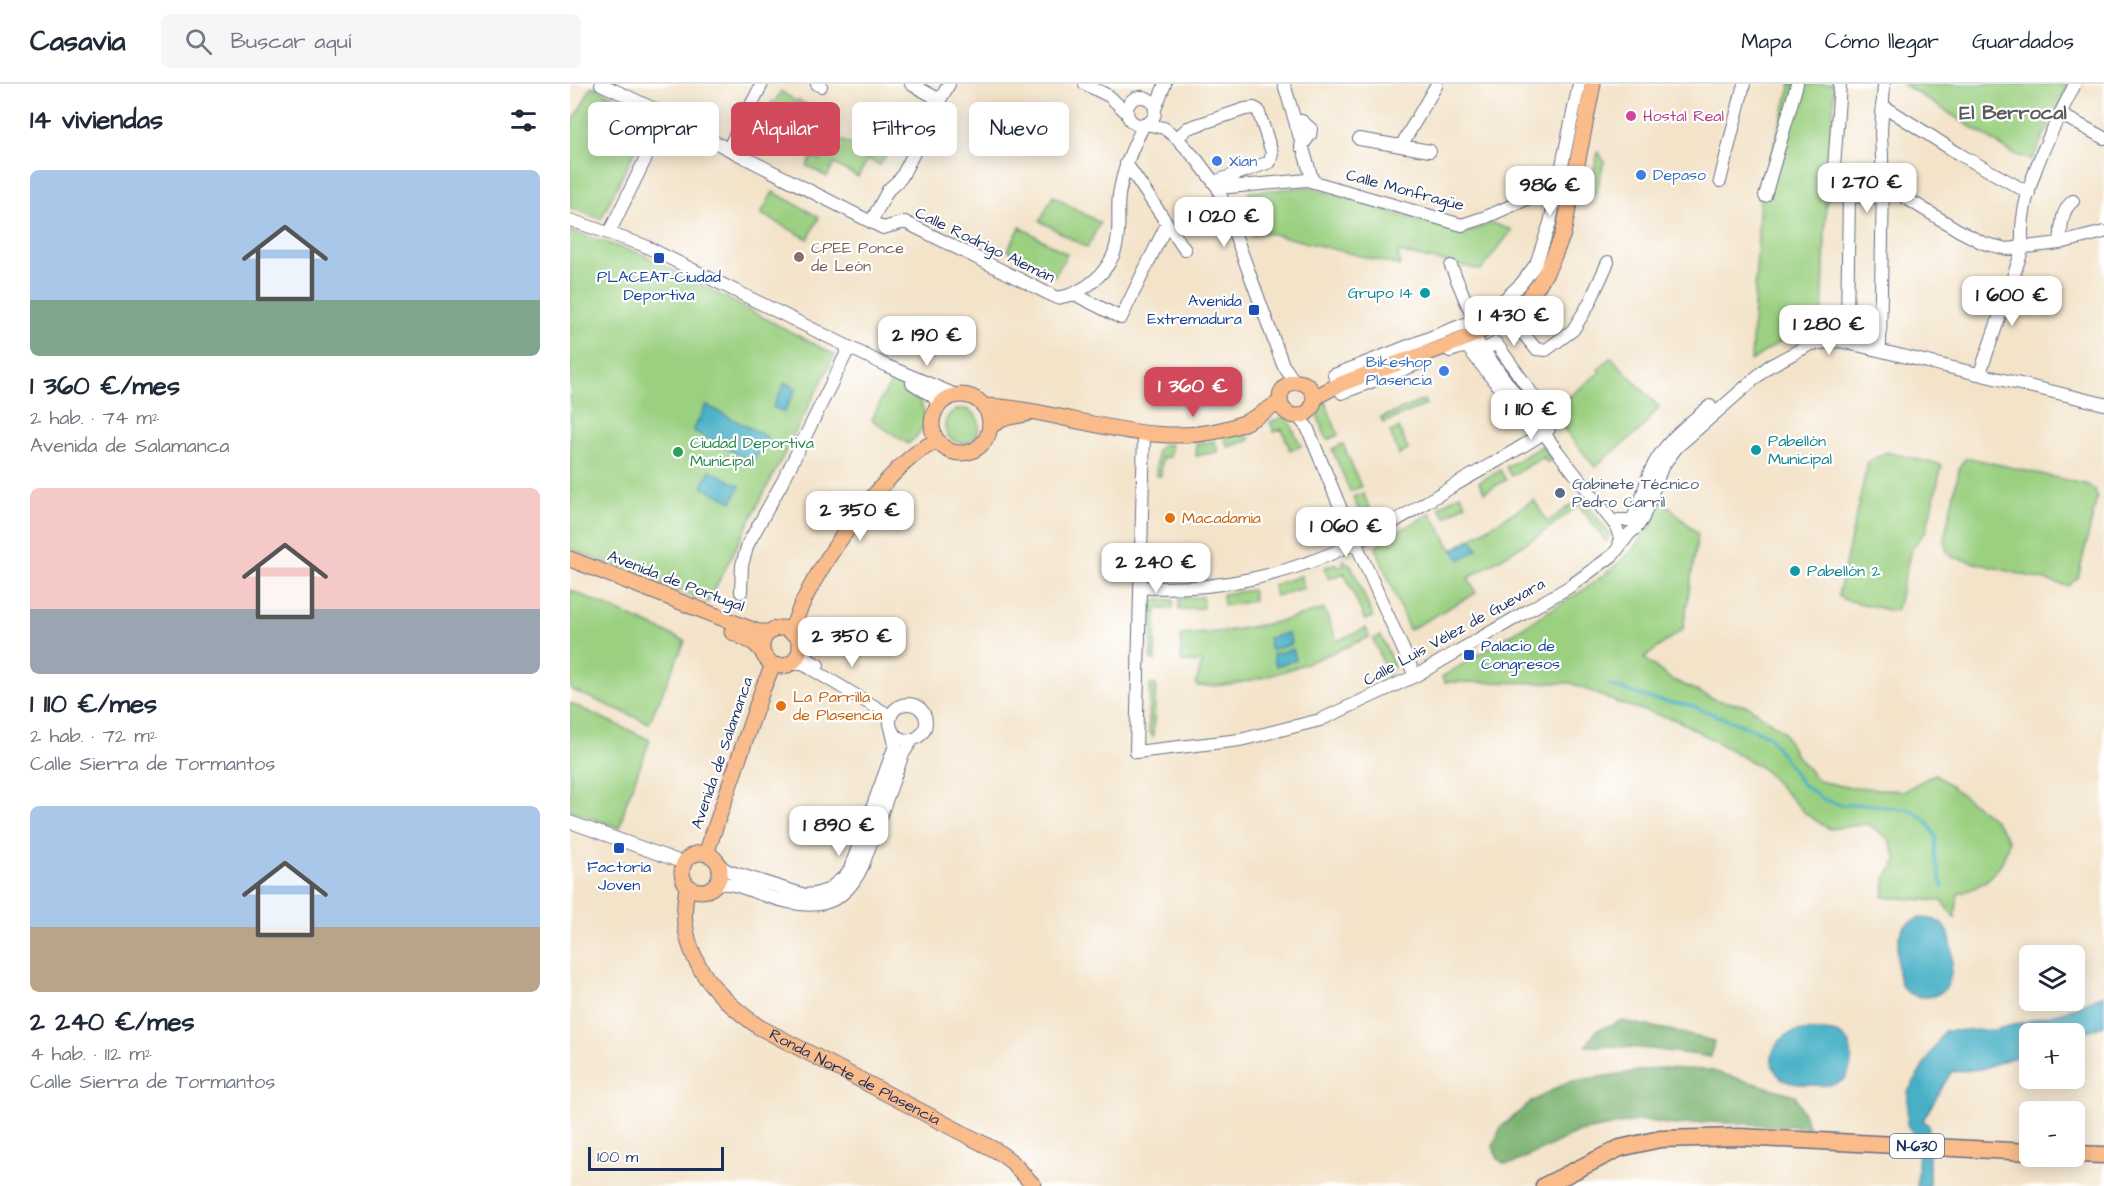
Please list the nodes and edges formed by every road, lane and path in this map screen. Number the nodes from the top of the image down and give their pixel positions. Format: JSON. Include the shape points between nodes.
{"nodes":[{"id":1,"x":601,"y":84,"type":"edge"},
{"id":2,"x":762,"y":84,"type":"edge"},
{"id":3,"x":911,"y":84,"type":"edge"},
{"id":4,"x":949,"y":84,"type":"edge"},
{"id":5,"x":1085,"y":84,"type":"edge"},
{"id":6,"x":1284,"y":84,"type":"edge"},
{"id":7,"x":1437,"y":84,"type":"edge"},
{"id":8,"x":1744,"y":84,"type":"edge"},
{"id":9,"x":1797,"y":84,"type":"edge"},
{"id":10,"x":1840,"y":84,"type":"edge"},
{"id":11,"x":1884,"y":84,"type":"edge"},
{"id":12,"x":2075,"y":84,"type":"edge"},
{"id":13,"x":1589,"y":85,"type":"edge"},
{"id":14,"x":1163,"y":88,"type":"edge"},
{"id":15,"x":1109,"y":96,"type":"junction"},
{"id":16,"x":1147,"y":99,"type":"junction"},
{"id":17,"x":1133,"y":100,"type":"junction"},
{"id":18,"x":639,"y":102,"type":"edge"},
{"id":19,"x":1882,"y":105,"type":"junction"},
{"id":20,"x":1155,"y":111,"type":"junction"},
{"id":21,"x":2060,"y":114,"type":"junction"},
{"id":22,"x":1138,"y":121,"type":"junction"},
{"id":23,"x":1164,"y":128,"type":"junction"},
{"id":24,"x":1177,"y":138,"type":"junction"},
{"id":25,"x":2104,"y":138,"type":"edge"},
{"id":26,"x":1359,"y":139,"type":"dead end"},
{"id":27,"x":719,"y":144,"type":"edge"},
{"id":28,"x":1401,"y":146,"type":"junction"},
{"id":29,"x":728,"y":149,"type":"junction"},
{"id":30,"x":1430,"y":151,"type":"dead end"},
{"id":31,"x":647,"y":156,"type":"edge"},
{"id":32,"x":912,"y":156,"type":"edge"},
{"id":33,"x":1126,"y":163,"type":"junction"},
{"id":34,"x":1575,"y":178,"type":"junction"},
{"id":35,"x":1720,"y":181,"type":"dead end"},
{"id":36,"x":1313,"y":182,"type":"junction"},
{"id":37,"x":1883,"y":184,"type":"junction"},
{"id":38,"x":1216,"y":185,"type":"junction"},
{"id":39,"x":1559,"y":185,"type":"junction"},
{"id":40,"x":2029,"y":193,"type":"junction"},
{"id":41,"x":1765,"y":196,"type":"dead end"},
{"id":42,"x":1849,"y":196,"type":"junction"},
{"id":43,"x":1882,"y":197,"type":"junction"},
{"id":44,"x":2073,"y":201,"type":"dead end"},
{"id":45,"x":570,"y":220,"type":"edge"},
{"id":46,"x":871,"y":222,"type":"junction"},
{"id":47,"x":1167,"y":224,"type":"junction"},
{"id":48,"x":2104,"y":232,"type":"edge"},
{"id":49,"x":609,"y":233,"type":"junction"},
{"id":50,"x":2022,"y":241,"type":"junction"},
{"id":51,"x":2060,"y":243,"type":"junction"},
{"id":52,"x":2007,"y":249,"type":"junction"},
{"id":53,"x":1185,"y":250,"type":"dead end"},
{"id":54,"x":1608,"y":262,"type":"dead end"},
{"id":55,"x":1451,"y":266,"type":"dead end"},
{"id":56,"x":2015,"y":270,"type":"junction"},
{"id":57,"x":1074,"y":294,"type":"junction"},
{"id":58,"x":1508,"y":315,"type":"junction"},
{"id":59,"x":1847,"y":322,"type":"dead end"},
{"id":60,"x":1476,"y":329,"type":"junction"},
{"id":61,"x":1880,"y":345,"type":"junction"},
{"id":62,"x":849,"y":348,"type":"junction"},
{"id":63,"x":1482,"y":351,"type":"junction"},
{"id":64,"x":886,"y":366,"type":"junction"},
{"id":65,"x":1981,"y":371,"type":"junction"},
{"id":66,"x":1291,"y":384,"type":"junction"},
{"id":67,"x":1338,"y":385,"type":"junction"},
{"id":68,"x":956,"y":395,"type":"junction"},
{"id":69,"x":2104,"y":398,"type":"edge"},
{"id":70,"x":2104,"y":404,"type":"edge"},
{"id":71,"x":938,"y":406,"type":"junction"},
{"id":72,"x":984,"y":406,"type":"junction"},
{"id":73,"x":1529,"y":406,"type":"junction"},
{"id":74,"x":1300,"y":408,"type":"junction"},
{"id":75,"x":1040,"y":411,"type":"junction"},
{"id":76,"x":990,"y":426,"type":"junction"},
{"id":77,"x":1546,"y":431,"type":"junction"},
{"id":78,"x":1144,"y":434,"type":"junction"},
{"id":79,"x":936,"y":436,"type":"junction"},
{"id":80,"x":1622,"y":528,"type":"junction"},
{"id":81,"x":1356,"y":542,"type":"junction"},
{"id":82,"x":570,"y":559,"type":"edge"},
{"id":83,"x":570,"y":570,"type":"edge"},
{"id":84,"x":1142,"y":587,"type":"junction"},
{"id":85,"x":741,"y":592,"type":"dead end"},
{"id":86,"x":782,"y":631,"type":"junction"},
{"id":87,"x":799,"y":649,"type":"junction"},
{"id":88,"x":762,"y":651,"type":"junction"},
{"id":89,"x":789,"y":664,"type":"junction"},
{"id":90,"x":773,"y":665,"type":"junction"},
{"id":91,"x":1415,"y":676,"type":"junction"},
{"id":92,"x":897,"y":707,"type":"junction"},
{"id":93,"x":891,"y":726,"type":"junction"},
{"id":94,"x":912,"y":740,"type":"junction"},
{"id":95,"x":570,"y":822,"type":"edge"},
{"id":96,"x":712,"y":859,"type":"junction"},
{"id":97,"x":684,"y":863,"type":"junction"},
{"id":98,"x":687,"y":885,"type":"junction"},
{"id":99,"x":708,"y":888,"type":"junction"},
{"id":100,"x":699,"y":964,"type":"junction"},
{"id":101,"x":2019,"y":1151,"type":"edge"},
{"id":102,"x":2085,"y":1154,"type":"edge"},
{"id":103,"x":2104,"y":1155,"type":"edge"},
{"id":104,"x":1024,"y":1173,"type":"junction"},
{"id":105,"x":1034,"y":1186,"type":"edge"},
{"id":106,"x":1043,"y":1186,"type":"edge"},
{"id":107,"x":1544,"y":1186,"type":"edge"}],
"edges":[{"from":1,"to":18,"type":"street","name":"Calle Rodrigo Alemán"},
{"from":2,"to":29,"type":"street"},
{"from":3,"to":4,"type":"street","via":[[940,100]]},
{"from":5,"to":15,"type":"street"},
{"from":6,"to":36,"type":"street"},
{"from":7,"to":28,"type":"street"},
{"from":8,"to":35,"type":"street"},
{"from":9,"to":41,"type":"street"},
{"from":10,"to":42,"type":"street","via":[[1832,196]]},
{"from":11,"to":19,"type":"street"},
{"from":12,"to":21,"type":"street"},
{"from":13,"to":34,"type":"main road"},
{"from":13,"to":39,"type":"street"},
{"from":14,"to":16,"type":"street"},
{"from":14,"to":20,"type":"street"},
{"from":15,"to":17,"type":"street"},
{"from":15,"to":22,"type":"street"},
{"from":16,"to":17,"type":"street"},
{"from":16,"to":20,"type":"street"},
{"from":17,"to":22,"type":"street","via":[[1128,106]]},
{"from":19,"to":37,"type":"street"},
{"from":19,"to":40,"type":"street"},
{"from":20,"to":22,"type":"street","via":[[1153,118]]},
{"from":20,"to":23,"type":"street"},
{"from":21,"to":25,"type":"street"},
{"from":21,"to":40,"type":"street"},
{"from":22,"to":23,"type":"street"},
{"from":22,"to":33,"type":"street","via":[[1135,143]]},
{"from":23,"to":24,"type":"street"},
{"from":24,"to":38,"type":"street"},
{"from":24,"to":38,"type":"street","via":[[1188,128],[1245,109],[1258,110],[1272,153],[1270,162]]},
{"from":26,"to":28,"type":"street"},
{"from":27,"to":29,"type":"street","name":"Calle Rodrigo Alemán"},
{"from":28,"to":30,"type":"street"},
{"from":29,"to":46,"type":"street","name":"Calle Rodrigo Alemán"},
{"from":31,"to":49,"type":"street"},
{"from":32,"to":46,"type":"street"},
{"from":33,"to":47,"type":"street"},
{"from":33,"to":57,"type":"street","via":[[1119,196],[1117,243],[1105,270]]},
{"from":34,"to":39,"type":"street","name":"Calle Monfragüe"},
{"from":34,"to":58,"type":"main road","via":[[1554,258],[1528,298]]},
{"from":36,"to":38,"type":"street","name":"Calle Monfragüe"},
{"from":36,"to":39,"type":"street","name":"Calle Monfragüe","via":[[1462,225]]},
{"from":37,"to":43,"type":"street"},
{"from":37,"to":52,"type":"street","via":[[1958,230],[1983,243]]},
{"from":38,"to":66,"type":"street"},
{"from":39,"to":60,"type":"street","via":[[1536,264]]},
{"from":40,"to":50,"type":"street"},
{"from":42,"to":43,"type":"street"},
{"from":42,"to":59,"type":"street"},
{"from":43,"to":61,"type":"street"},
{"from":44,"to":51,"type":"street","via":[[2063,214]]},
{"from":45,"to":49,"type":"street"},
{"from":46,"to":57,"type":"street","name":"Calle Rodrigo Alemán","via":[[883,228],[905,222],[1057,298]]},
{"from":47,"to":53,"type":"street"},
{"from":47,"to":57,"type":"street","via":[[1121,318]]},
{"from":48,"to":51,"type":"street"},
{"from":49,"to":62,"type":"street","via":[[643,245]]},
{"from":50,"to":51,"type":"street"},
{"from":50,"to":52,"type":"street"},
{"from":50,"to":56,"type":"street"},
{"from":52,"to":56,"type":"street"},
{"from":54,"to":58,"type":"street","via":[[1573,330],[1546,350],[1536,350]]},
{"from":55,"to":60,"type":"street"},
{"from":56,"to":65,"type":"street"},
{"from":58,"to":60,"type":"main road"},
{"from":60,"to":63,"type":"street"},
{"from":60,"to":67,"type":"main road"},
{"from":61,"to":65,"type":"street"},
{"from":61,"to":80,"type":"street","via":[[1837,335],[1806,339],[1776,353],[1667,443],[1646,482],[1639,510]]},
{"from":62,"to":64,"type":"street"},
{"from":62,"to":85,"type":"street","via":[[748,544]]},
{"from":63,"to":67,"type":"street","via":[[1462,347],[1342,393]]},
{"from":63,"to":73,"type":"street","via":[[1521,415]]},
{"from":63,"to":73,"type":"street","via":[[1496,343],[1535,398]]},
{"from":64,"to":68,"type":"street"},
{"from":64,"to":71,"type":"street","via":[[934,398]]},
{"from":65,"to":69,"type":"street"},
{"from":65,"to":70,"type":"street"},
{"from":65,"to":80,"type":"street","via":[[1840,341],[1811,344],[1768,367],[1677,447],[1656,480],[1643,518]]},
{"from":66,"to":74,"type":"main road","via":[[1304,384]]},
{"from":66,"to":74,"type":"main road","via":[[1281,393]]},
{"from":67,"to":74,"type":"main road"},
{"from":68,"to":71,"type":"main road"},
{"from":68,"to":72,"type":"main road","via":[[971,397]]},
{"from":71,"to":79,"type":"main road","via":[[934,413]]},
{"from":72,"to":75,"type":"main road"},
{"from":72,"to":76,"type":"main road"},
{"from":73,"to":77,"type":"street"},
{"from":74,"to":78,"type":"main road","via":[[1193,434]]},
{"from":74,"to":81,"type":"street"},
{"from":75,"to":76,"type":"main road","via":[[1005,418]]},
{"from":75,"to":78,"type":"main road"},
{"from":76,"to":79,"type":"main road","via":[[984,441],[971,451],[954,452]]},
{"from":77,"to":80,"type":"street"},
{"from":77,"to":81,"type":"street"},
{"from":78,"to":84,"type":"street"},
{"from":79,"to":86,"type":"main road","via":[[874,494],[826,560],[797,614]]},
{"from":80,"to":91,"type":"street","name":"Calle Luis Vélez de Guevara","via":[[1619,547],[1613,555],[1569,587]]},
{"from":81,"to":84,"type":"street","via":[[1303,565],[1249,579]]},
{"from":81,"to":91,"type":"street"},
{"from":82,"to":86,"type":"main road","name":"Avenida de Portugal","via":[[758,632]]},
{"from":83,"to":88,"type":"main road","name":"Avenida de Portugal","via":[[738,634]]},
{"from":84,"to":91,"type":"street","name":"Calle Luis Vélez de Guevara","via":[[1136,752],[1240,740],[1320,720]]},
{"from":86,"to":87,"type":"main road","via":[[798,640]]},
{"from":86,"to":88,"type":"main road","via":[[763,640]]},
{"from":87,"to":89,"type":"main road"},
{"from":87,"to":92,"type":"street","via":[[807,659],[869,696],[891,708]]},
{"from":88,"to":90,"type":"main road"},
{"from":89,"to":90,"type":"main road"},
{"from":89,"to":93,"type":"street","via":[[810,668],[887,714]]},
{"from":90,"to":96,"type":"main road","name":"Avenida de Salamanca","via":[[762,688]]},
{"from":92,"to":93,"type":"street"},
{"from":92,"to":94,"type":"street","via":[[913,704],[925,715],[924,732]]},
{"from":93,"to":94,"type":"street","via":[[902,740]]},
{"from":93,"to":96,"type":"street","via":[[895,745],[857,853],[834,887],[805,895],[728,872]]},
{"from":94,"to":99,"type":"street","via":[[903,754],[863,865],[848,890],[830,900],[801,905],[727,882]]},
{"from":95,"to":97,"type":"street"},
{"from":96,"to":97,"type":"main road","via":[[694,854]]},
{"from":96,"to":99,"type":"main road","via":[[719,873]]},
{"from":97,"to":98,"type":"main road","via":[[682,874]]},
{"from":98,"to":99,"type":"main road"},
{"from":98,"to":100,"type":"main road","via":[[684,921]]},
{"from":99,"to":100,"type":"main road","via":[[693,911]]},
{"from":100,"to":104,"type":"main road","name":"Ronda Norte de Plasencia","via":[[719,995],[759,1027],[997,1151]]},
{"from":101,"to":107,"type":"highway","number":"N-630","via":[[1740,1137],[1659,1139],[1620,1148]]},
{"from":102,"to":103,"type":"highway"},
{"from":104,"to":105,"type":"main road","name":"Ronda Norte de Plasencia"},
{"from":104,"to":106,"type":"main road","name":"Ronda Norte de Plasencia"}]}
